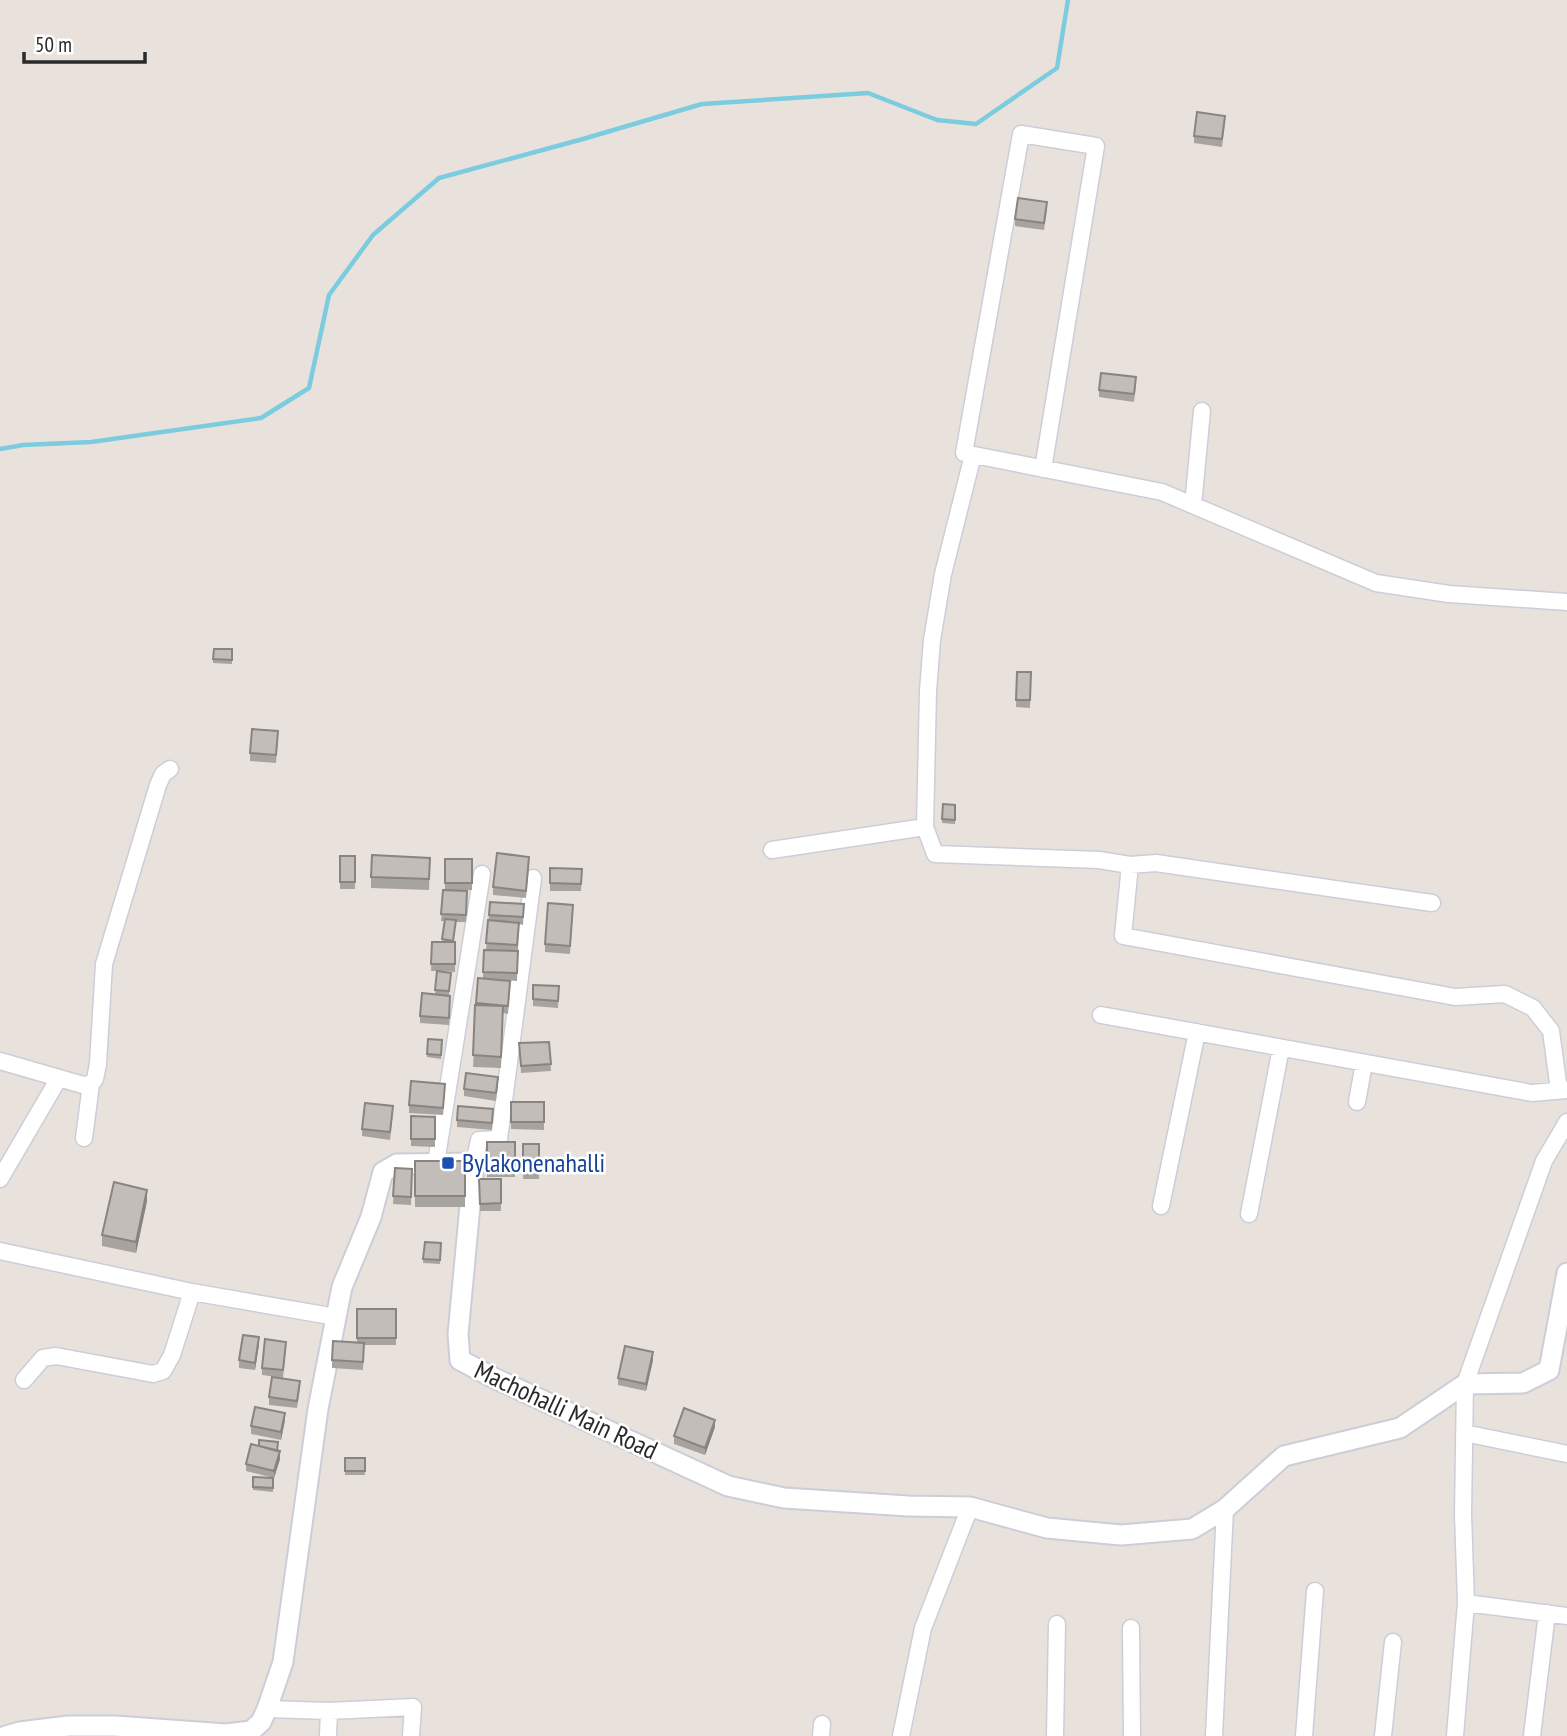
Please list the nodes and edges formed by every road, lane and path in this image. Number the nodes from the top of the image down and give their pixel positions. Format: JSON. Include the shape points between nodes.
{"nodes":[{"id":1,"x":1202,"y":411,"type":"dead end"},
{"id":2,"x":973,"y":455,"type":"junction"},
{"id":3,"x":1044,"y":469,"type":"junction"},
{"id":4,"x":1193,"y":505,"type":"junction"},
{"id":5,"x":1567,"y":602,"type":"edge"},
{"id":6,"x":170,"y":769,"type":"dead end"},
{"id":7,"x":925,"y":827,"type":"junction"},
{"id":8,"x":772,"y":850,"type":"dead end"},
{"id":9,"x":1130,"y":865,"type":"junction"},
{"id":10,"x":482,"y":874,"type":"dead end"},
{"id":11,"x":533,"y":878,"type":"dead end"},
{"id":12,"x":1432,"y":903,"type":"dead end"},
{"id":13,"x":1101,"y":1015,"type":"dead end"},
{"id":14,"x":1197,"y":1032,"type":"junction"},
{"id":15,"x":1281,"y":1048,"type":"junction"},
{"id":16,"x":0,"y":1061,"type":"edge"},
{"id":17,"x":1364,"y":1063,"type":"junction"},
{"id":18,"x":59,"y":1078,"type":"junction"},
{"id":19,"x":91,"y":1084,"type":"junction"},
{"id":20,"x":1563,"y":1090,"type":"edge"},
{"id":21,"x":1357,"y":1102,"type":"dead end"},
{"id":22,"x":1567,"y":1122,"type":"edge"},
{"id":23,"x":84,"y":1138,"type":"dead end"},
{"id":24,"x":436,"y":1163,"type":"junction"},
{"id":25,"x":474,"y":1163,"type":"junction"},
{"id":26,"x":0,"y":1180,"type":"edge"},
{"id":27,"x":1161,"y":1206,"type":"dead end"},
{"id":28,"x":1249,"y":1214,"type":"dead end"},
{"id":29,"x":0,"y":1251,"type":"edge"},
{"id":30,"x":1567,"y":1273,"type":"edge"},
{"id":31,"x":192,"y":1292,"type":"junction"},
{"id":32,"x":336,"y":1317,"type":"junction"},
{"id":33,"x":24,"y":1380,"type":"dead end"},
{"id":34,"x":1465,"y":1384,"type":"junction"},
{"id":35,"x":1464,"y":1433,"type":"junction"},
{"id":36,"x":1567,"y":1454,"type":"edge"},
{"id":37,"x":970,"y":1507,"type":"junction"},
{"id":38,"x":1225,"y":1509,"type":"junction"},
{"id":39,"x":1315,"y":1591,"type":"dead end"},
{"id":40,"x":1466,"y":1603,"type":"junction"},
{"id":41,"x":1547,"y":1613,"type":"junction"},
{"id":42,"x":1567,"y":1616,"type":"edge"},
{"id":43,"x":1057,"y":1624,"type":"dead end"},
{"id":44,"x":1131,"y":1628,"type":"dead end"},
{"id":45,"x":1393,"y":1642,"type":"dead end"},
{"id":46,"x":267,"y":1709,"type":"junction"},
{"id":47,"x":329,"y":1711,"type":"junction"},
{"id":48,"x":34,"y":1733,"type":"edge"},
{"id":49,"x":164,"y":1733,"type":"edge"},
{"id":50,"x":6,"y":1736,"type":"edge"},
{"id":51,"x":328,"y":1736,"type":"edge"},
{"id":52,"x":411,"y":1736,"type":"edge"},
{"id":53,"x":901,"y":1736,"type":"edge"},
{"id":54,"x":1055,"y":1736,"type":"edge"},
{"id":55,"x":1132,"y":1736,"type":"edge"},
{"id":56,"x":1214,"y":1736,"type":"edge"},
{"id":57,"x":1304,"y":1736,"type":"edge"},
{"id":58,"x":1384,"y":1736,"type":"edge"},
{"id":59,"x":1455,"y":1736,"type":"edge"},
{"id":60,"x":1532,"y":1736,"type":"edge"}],
"edges":[{"from":1,"to":4,"type":"street"},
{"from":2,"to":3,"type":"street"},
{"from":2,"to":3,"type":"street","via":[[964,453],[1021,134],[1096,146]]},
{"from":2,"to":7,"type":"street","via":[[943,574],[932,640]]},
{"from":3,"to":4,"type":"street","via":[[1162,492]]},
{"from":4,"to":5,"type":"street","via":[[1376,583],[1449,594]]},
{"from":6,"to":19,"type":"street","via":[[158,785],[104,964],[98,1064]]},
{"from":7,"to":8,"type":"street"},
{"from":7,"to":9,"type":"street","via":[[935,854]]},
{"from":9,"to":12,"type":"street","via":[[1156,863]]},
{"from":9,"to":20,"type":"street","via":[[1123,936],[1455,997],[1505,994],[1533,1008],[1551,1031]]},
{"from":10,"to":24,"type":"street"},
{"from":11,"to":25,"type":"street","via":[[499,1139],[479,1140]]},
{"from":13,"to":14,"type":"street"},
{"from":14,"to":15,"type":"street"},
{"from":14,"to":27,"type":"street"},
{"from":15,"to":17,"type":"street"},
{"from":15,"to":28,"type":"street"},
{"from":16,"to":18,"type":"street"},
{"from":17,"to":20,"type":"street","via":[[1532,1093]]},
{"from":17,"to":21,"type":"street"},
{"from":18,"to":19,"type":"street"},
{"from":18,"to":26,"type":"street"},
{"from":19,"to":23,"type":"street"},
{"from":22,"to":34,"type":"street","via":[[1544,1161]]},
{"from":24,"to":25,"type":"street"},
{"from":24,"to":32,"type":"street","via":[[397,1164],[383,1172],[371,1217],[342,1287]]},
{"from":25,"to":37,"type":"street","name":"Machohalli Main Road","via":[[458,1334],[460,1360],[728,1486],[784,1498]]},
{"from":29,"to":31,"type":"street"},
{"from":30,"to":34,"type":"street","via":[[1549,1370],[1523,1383]]},
{"from":31,"to":32,"type":"street"},
{"from":31,"to":33,"type":"street","via":[[163,1371],[153,1374],[56,1356],[43,1358]]},
{"from":32,"to":46,"type":"street","via":[[318,1409],[283,1662]]},
{"from":34,"to":35,"type":"street"},
{"from":34,"to":38,"type":"street","name":"Machohalli Main Road","via":[[1400,1427],[1284,1456]]},
{"from":35,"to":36,"type":"street"},
{"from":35,"to":40,"type":"street"},
{"from":37,"to":38,"type":"street","name":"Machohalli Main Road","via":[[1047,1528],[1121,1535],[1192,1530]]},
{"from":37,"to":53,"type":"street","via":[[923,1628]]},
{"from":38,"to":56,"type":"street"},
{"from":39,"to":57,"type":"street"},
{"from":40,"to":41,"type":"street"},
{"from":40,"to":59,"type":"street"},
{"from":41,"to":42,"type":"street"},
{"from":41,"to":60,"type":"street"},
{"from":43,"to":54,"type":"street"},
{"from":44,"to":55,"type":"street"},
{"from":45,"to":58,"type":"street"},
{"from":46,"to":47,"type":"street"},
{"from":46,"to":49,"type":"street","via":[[251,1731]]},
{"from":47,"to":51,"type":"street"},
{"from":47,"to":52,"type":"street","via":[[413,1707]]},
{"from":48,"to":49,"type":"street","via":[[68,1726],[116,1726]]},
{"from":48,"to":50,"type":"street"}]}
